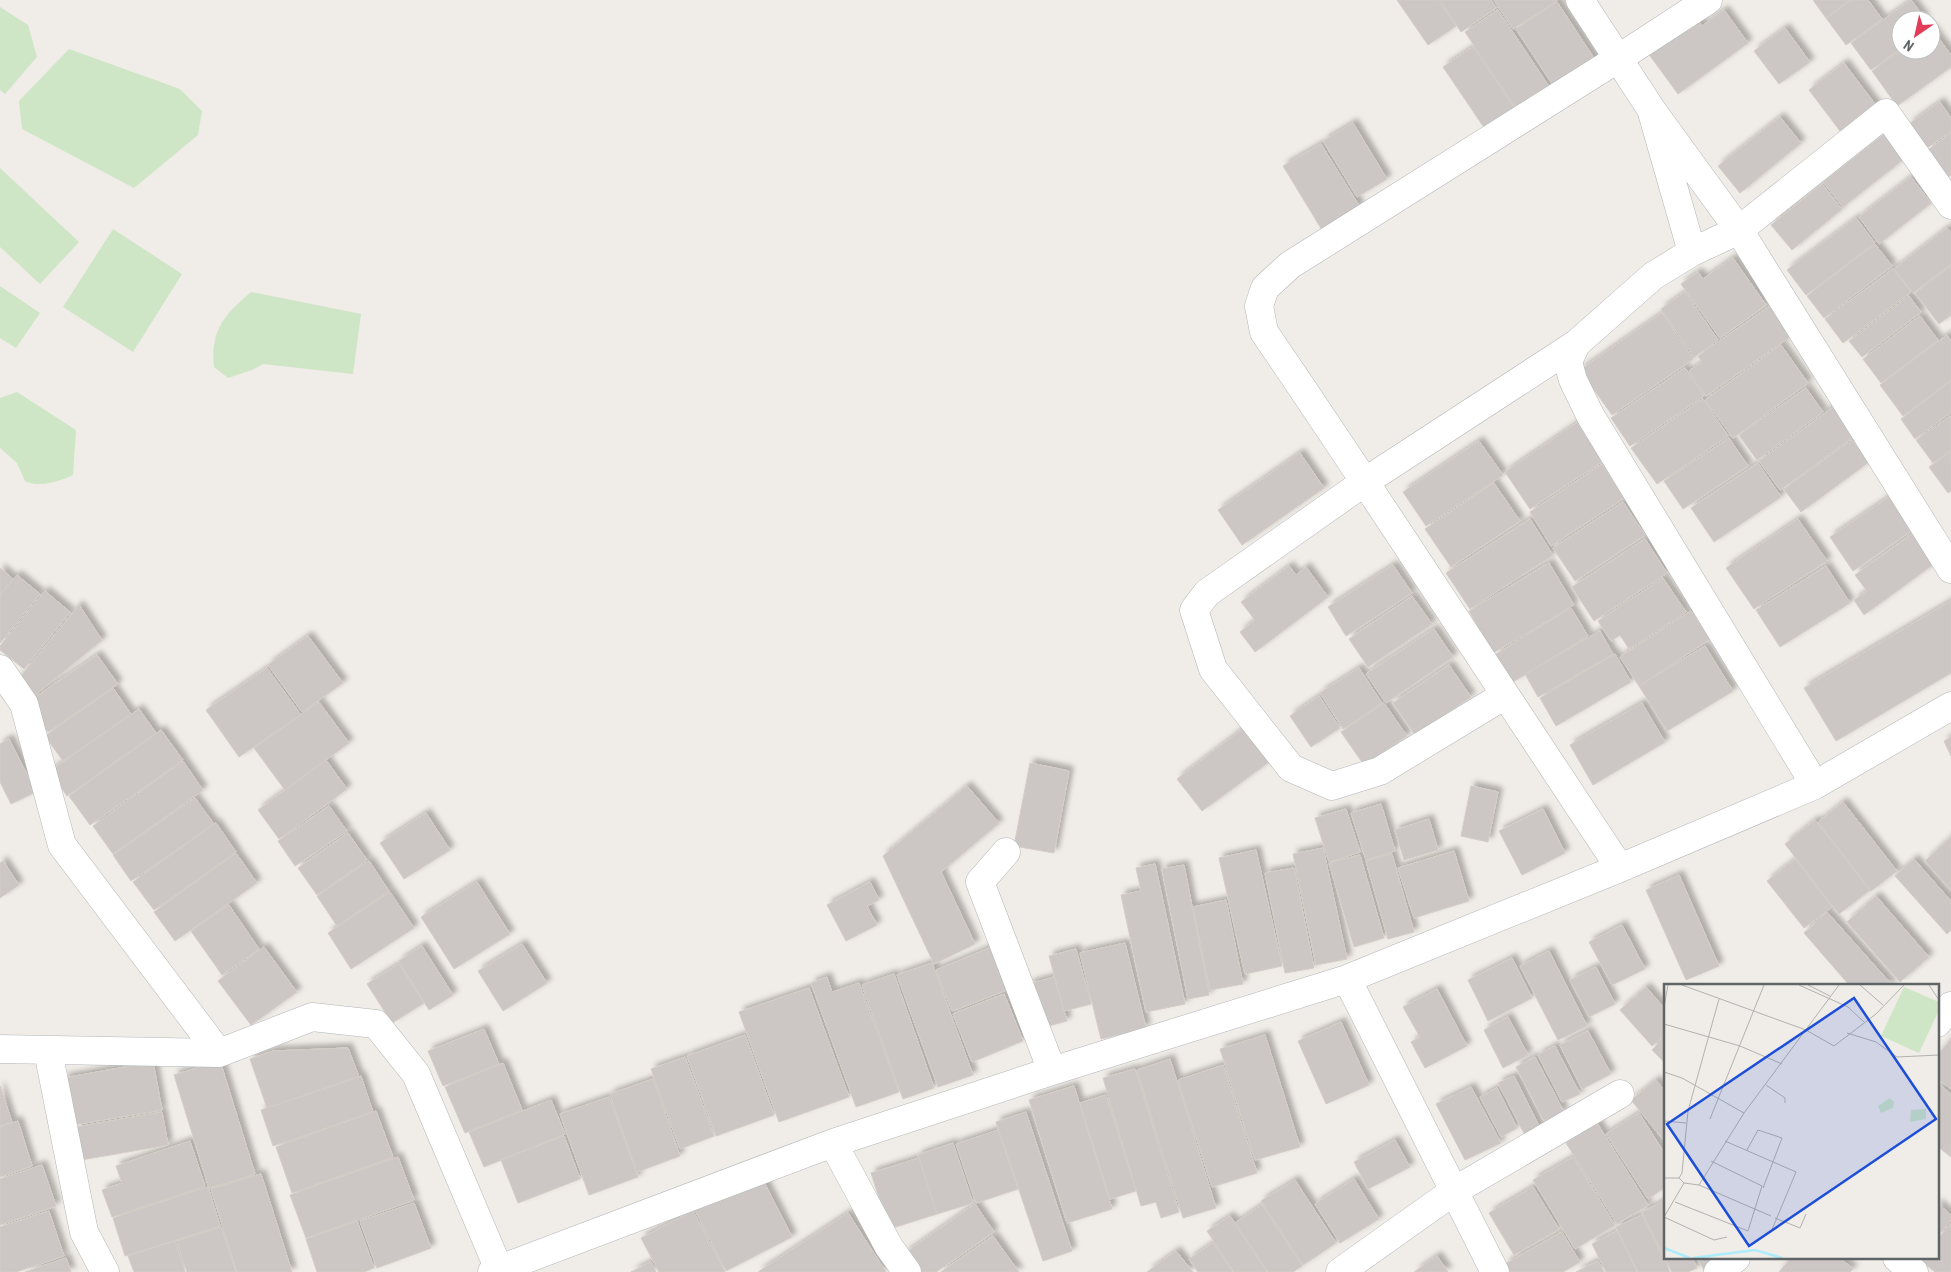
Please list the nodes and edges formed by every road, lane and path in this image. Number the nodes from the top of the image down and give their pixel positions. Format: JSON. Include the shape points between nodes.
{"nodes":[{"id":1,"x":1580,"y":0,"type":"edge"},
{"id":2,"x":1708,"y":0,"type":"edge"},
{"id":3,"x":1619,"y":58,"type":"junction"},
{"id":4,"x":1651,"y":109,"type":"junction"},
{"id":5,"x":1951,"y":205,"type":"edge"},
{"id":6,"x":1739,"y":230,"type":"junction"},
{"id":7,"x":1692,"y":252,"type":"junction"},
{"id":8,"x":1576,"y":344,"type":"junction"},
{"id":9,"x":1366,"y":481,"type":"junction"},
{"id":10,"x":1951,"y":570,"type":"edge"},
{"id":11,"x":0,"y":669,"type":"edge"},
{"id":12,"x":1504,"y":695,"type":"junction"},
{"id":13,"x":1951,"y":706,"type":"edge"},
{"id":14,"x":1815,"y":785,"type":"junction"},
{"id":15,"x":1006,"y":852,"type":"dead end"},
{"id":16,"x":1620,"y":868,"type":"junction"},
{"id":17,"x":1347,"y":979,"type":"junction"},
{"id":18,"x":1951,"y":1006,"type":"edge"},
{"id":19,"x":1938,"y":1022,"type":"edge"},
{"id":20,"x":0,"y":1049,"type":"edge"},
{"id":21,"x":48,"y":1051,"type":"junction"},
{"id":22,"x":219,"y":1053,"type":"junction"},
{"id":23,"x":1052,"y":1071,"type":"junction"},
{"id":24,"x":1620,"y":1094,"type":"dead end"},
{"id":25,"x":833,"y":1142,"type":"junction"},
{"id":26,"x":1454,"y":1191,"type":"junction"},
{"id":27,"x":1733,"y":1260,"type":"edge"},
{"id":28,"x":1899,"y":1260,"type":"edge"},
{"id":29,"x":497,"y":1271,"type":"edge"},
{"id":30,"x":105,"y":1272,"type":"edge"},
{"id":31,"x":907,"y":1272,"type":"edge"},
{"id":32,"x":1340,"y":1272,"type":"edge"},
{"id":33,"x":1495,"y":1272,"type":"edge"},
{"id":34,"x":1718,"y":1272,"type":"edge"},
{"id":35,"x":1914,"y":1272,"type":"edge"}],
"edges":[{"from":1,"to":3,"type":"street"},
{"from":2,"to":3,"type":"street"},
{"from":3,"to":4,"type":"street"},
{"from":3,"to":9,"type":"street","via":[[1290,265],[1265,288],[1259,306],[1264,332]]},
{"from":4,"to":6,"type":"street"},
{"from":4,"to":7,"type":"street"},
{"from":5,"to":6,"type":"street","via":[[1886,113]]},
{"from":6,"to":7,"type":"street"},
{"from":6,"to":10,"type":"street"},
{"from":7,"to":8,"type":"street","via":[[1653,276]]},
{"from":8,"to":9,"type":"street"},
{"from":8,"to":14,"type":"street","via":[[1568,362],[1590,415]]},
{"from":9,"to":12,"type":"street"},
{"from":9,"to":12,"type":"street","via":[[1207,593],[1194,610],[1213,669],[1291,768],[1332,786],[1380,771]]},
{"from":11,"to":22,"type":"street","via":[[24,704],[62,845]]},
{"from":12,"to":16,"type":"street"},
{"from":13,"to":14,"type":"street"},
{"from":14,"to":16,"type":"street"},
{"from":15,"to":23,"type":"street","via":[[980,882]]},
{"from":16,"to":17,"type":"street"},
{"from":17,"to":23,"type":"street"},
{"from":17,"to":26,"type":"street"},
{"from":18,"to":19,"type":"street"},
{"from":20,"to":21,"type":"street"},
{"from":21,"to":22,"type":"street"},
{"from":21,"to":30,"type":"street","via":[[84,1232]]},
{"from":22,"to":29,"type":"street","via":[[312,1017],[376,1024],[416,1074]]},
{"from":23,"to":25,"type":"street"},
{"from":24,"to":26,"type":"street"},
{"from":25,"to":29,"type":"street"},
{"from":25,"to":31,"type":"street","via":[[889,1246]]},
{"from":26,"to":32,"type":"street"},
{"from":26,"to":33,"type":"street"},
{"from":27,"to":34,"type":"street"},
{"from":28,"to":35,"type":"street"}]}
